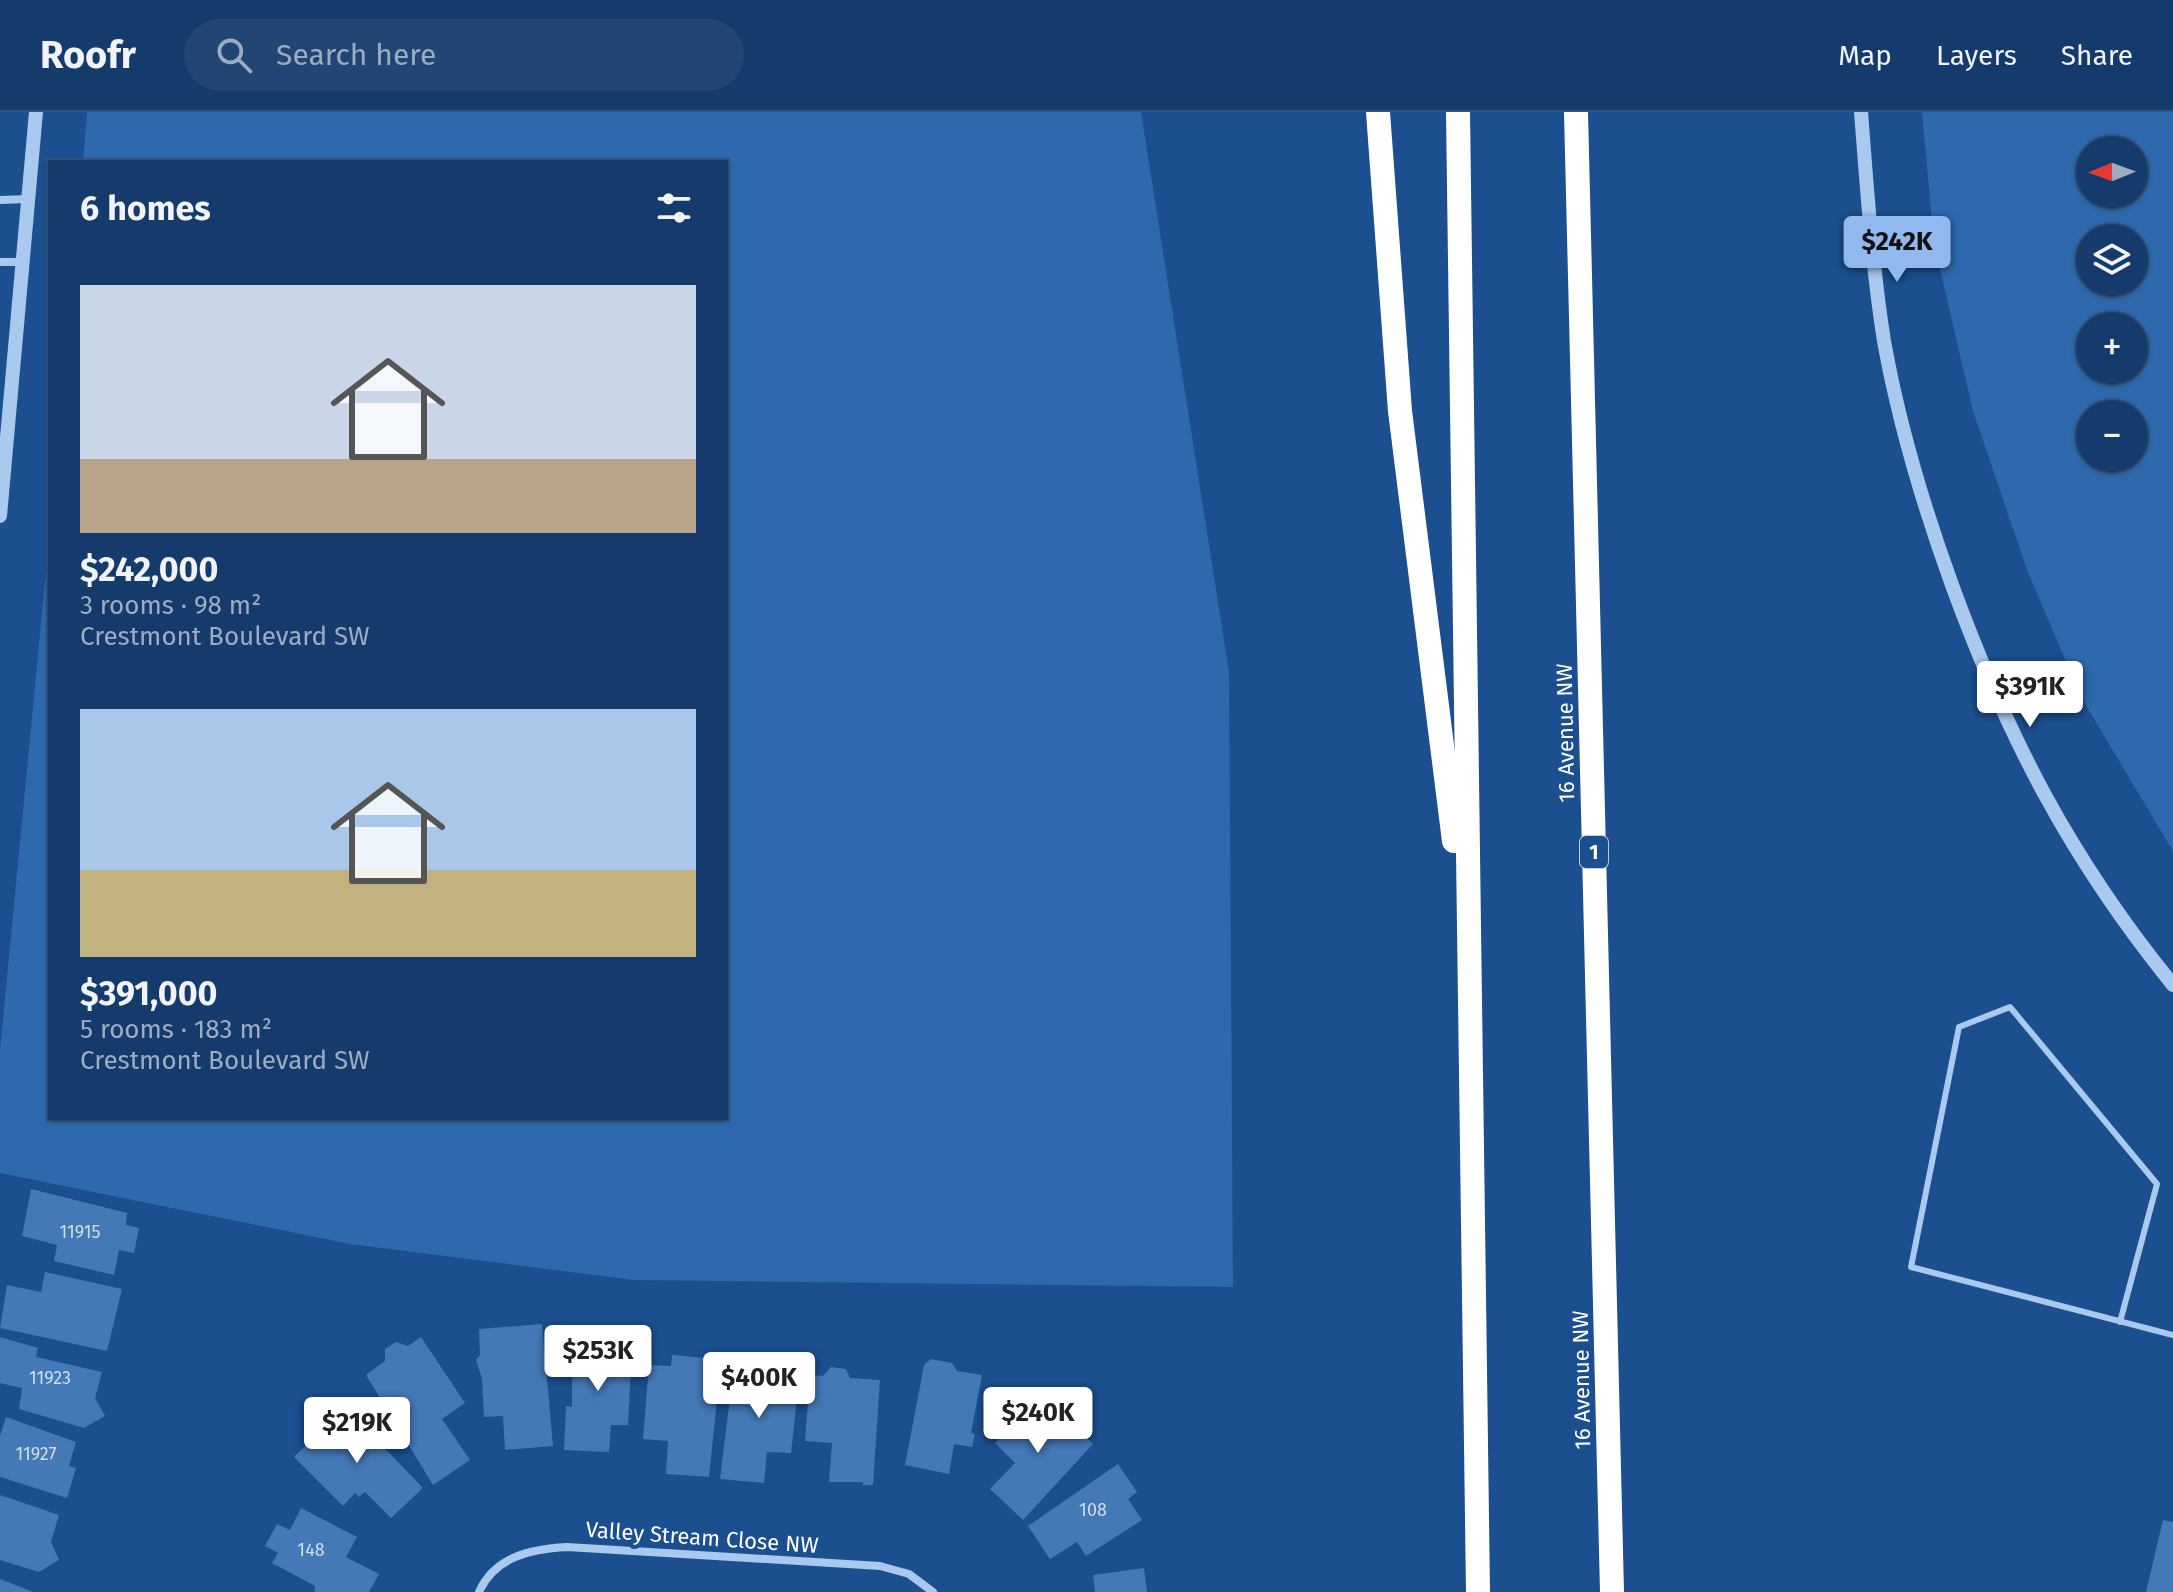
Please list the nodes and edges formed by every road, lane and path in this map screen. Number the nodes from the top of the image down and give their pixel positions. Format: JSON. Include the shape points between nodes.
{"nodes":[{"id":1,"x":36,"y":112,"type":"edge"},
{"id":2,"x":1378,"y":112,"type":"edge"},
{"id":3,"x":1458,"y":112,"type":"edge"},
{"id":4,"x":1576,"y":112,"type":"edge"},
{"id":5,"x":1861,"y":112,"type":"edge"},
{"id":6,"x":29,"y":199,"type":"junction"},
{"id":7,"x":0,"y":200,"type":"edge"},
{"id":8,"x":0,"y":262,"type":"edge"},
{"id":9,"x":23,"y":262,"type":"junction"},
{"id":10,"x":0,"y":516,"type":"edge"},
{"id":11,"x":1469,"y":959,"type":"junction"},
{"id":12,"x":2173,"y":985,"type":"edge"},
{"id":13,"x":2120,"y":1322,"type":"junction"},
{"id":14,"x":2173,"y":1335,"type":"edge"},
{"id":15,"x":479,"y":1592,"type":"edge"},
{"id":16,"x":933,"y":1592,"type":"edge"},
{"id":17,"x":1478,"y":1592,"type":"edge"},
{"id":18,"x":1612,"y":1592,"type":"edge"}],
"edges":[{"from":1,"to":6,"type":"street"},
{"from":2,"to":11,"type":"highway","via":[[1400,411]]},
{"from":3,"to":11,"type":"highway"},
{"from":4,"to":18,"type":"highway","name":"16 Avenue NW","number":"1"},
{"from":5,"to":12,"type":"street","via":[[1884,339],[1926,514],[1980,662],[2031,775],[2102,893]]},
{"from":6,"to":7,"type":"street"},
{"from":6,"to":9,"type":"street"},
{"from":8,"to":9,"type":"street"},
{"from":9,"to":10,"type":"street"},
{"from":11,"to":17,"type":"highway"},
{"from":13,"to":13,"type":"lane","via":[[1911,1267],[1959,1027],[2010,1007],[2157,1184]]},
{"from":13,"to":14,"type":"lane"},
{"from":15,"to":16,"type":"street","name":"Valley Stream Close NW","via":[[493,1571],[511,1558],[532,1549],[567,1547],[895,1568]]}]}
